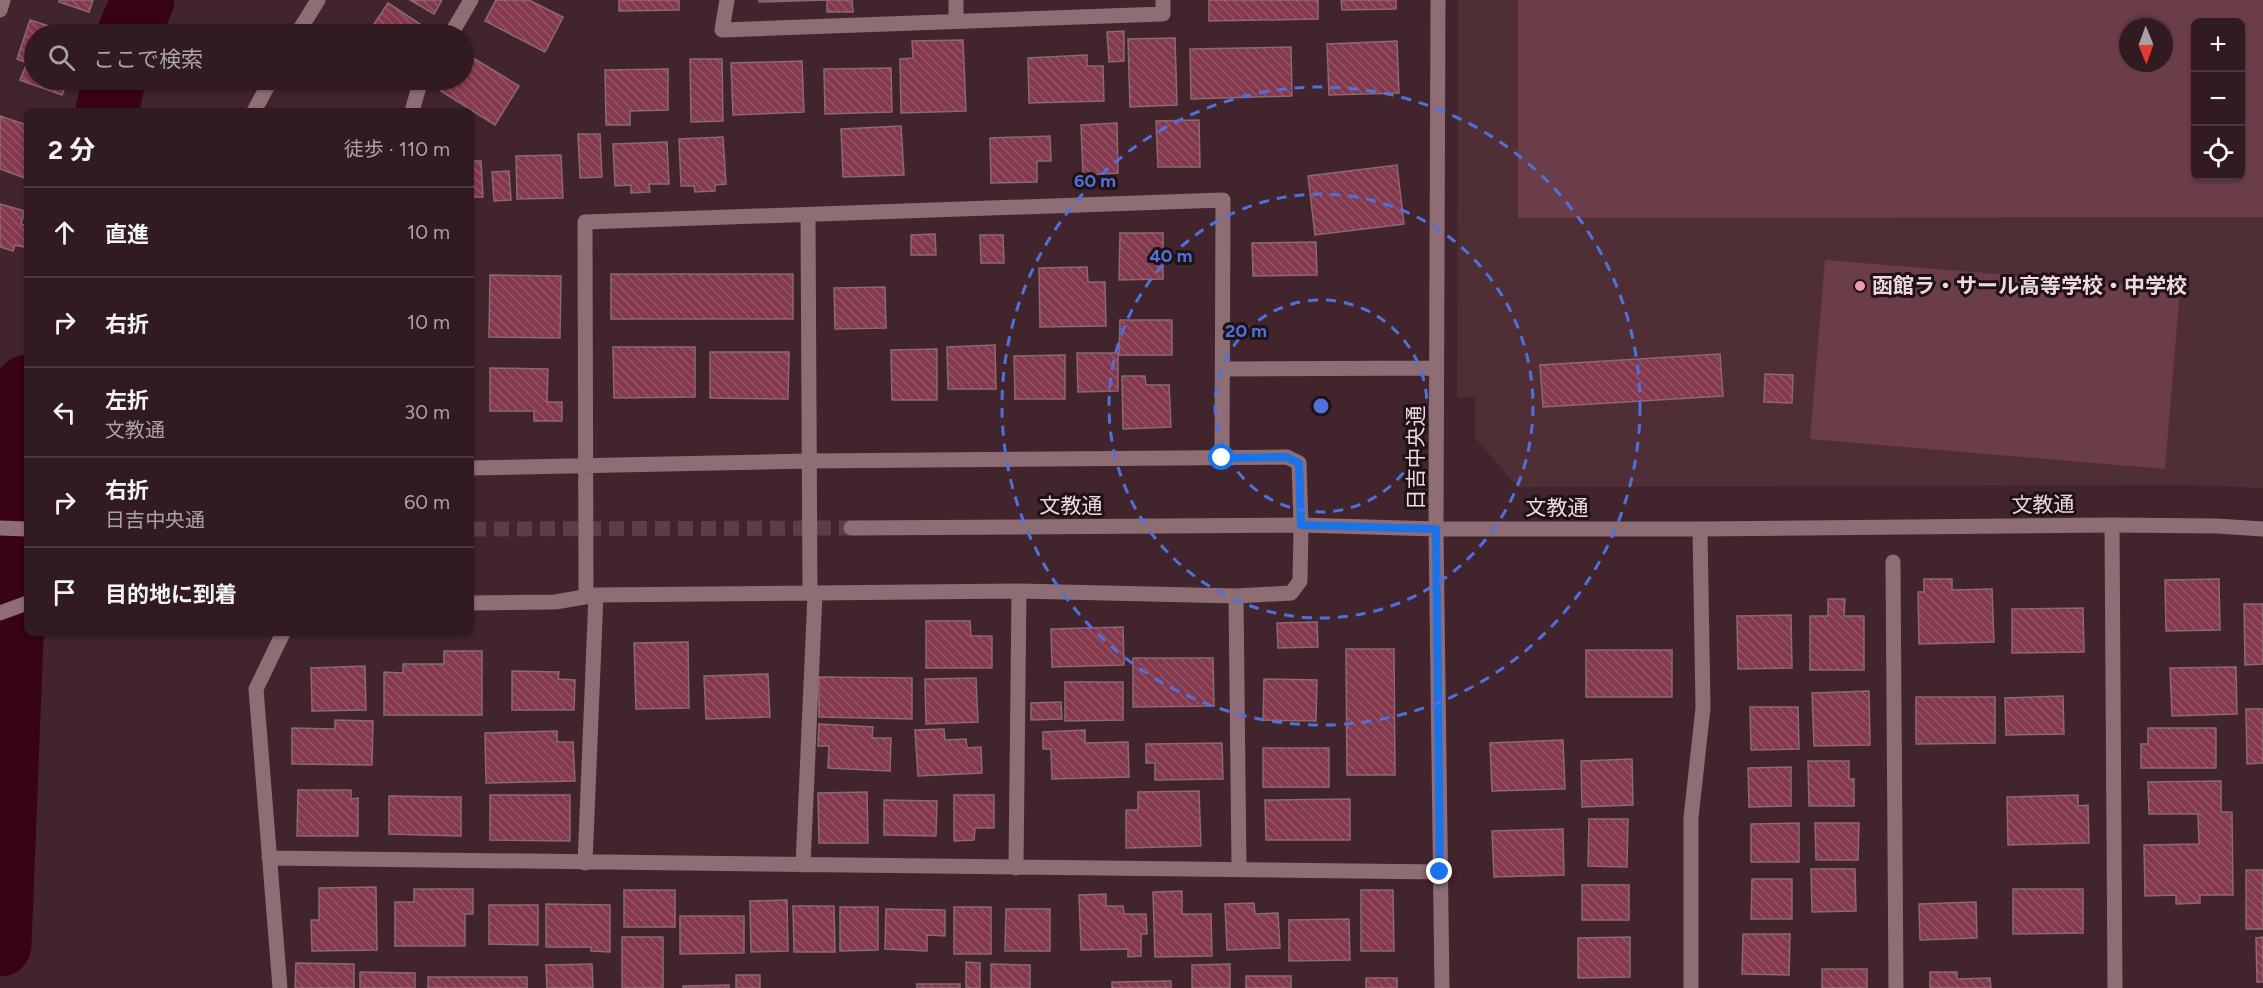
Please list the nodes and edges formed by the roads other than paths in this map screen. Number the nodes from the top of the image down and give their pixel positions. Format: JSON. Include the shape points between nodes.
{"nodes":[{"id":1,"x":3,"y":0,"type":"edge"},
{"id":2,"x":318,"y":0,"type":"edge"},
{"id":3,"x":471,"y":0,"type":"edge"},
{"id":4,"x":727,"y":0,"type":"edge"},
{"id":5,"x":956,"y":0,"type":"edge"},
{"id":6,"x":1163,"y":0,"type":"edge"},
{"id":7,"x":1438,"y":0,"type":"edge"},
{"id":8,"x":0,"y":10,"type":"edge"},
{"id":9,"x":956,"y":21,"type":"junction"},
{"id":10,"x":303,"y":24,"type":"edge"},
{"id":11,"x":457,"y":24,"type":"edge"},
{"id":12,"x":266,"y":90,"type":"edge"},
{"id":13,"x":418,"y":90,"type":"edge"},
{"id":14,"x":256,"y":108,"type":"edge"},
{"id":15,"x":413,"y":108,"type":"edge"},
{"id":16,"x":808,"y":215,"type":"junction"},
{"id":17,"x":1437,"y":368,"type":"junction"},
{"id":18,"x":1222,"y":369,"type":"junction"},
{"id":19,"x":1222,"y":458,"type":"junction"},
{"id":20,"x":809,"y":461,"type":"junction"},
{"id":21,"x":586,"y":466,"type":"junction"},
{"id":22,"x":474,"y":468,"type":"edge"},
{"id":23,"x":1301,"y":525,"type":"junction"},
{"id":24,"x":2112,"y":525,"type":"junction"},
{"id":25,"x":0,"y":528,"type":"edge"},
{"id":26,"x":851,"y":528,"type":"tunnel mouth"},
{"id":27,"x":24,"y":529,"type":"edge"},
{"id":28,"x":1436,"y":529,"type":"junction"},
{"id":29,"x":1700,"y":529,"type":"junction"},
{"id":30,"x":2263,"y":529,"type":"edge"},
{"id":31,"x":1893,"y":562,"type":"dead end"},
{"id":32,"x":1018,"y":591,"type":"junction"},
{"id":33,"x":812,"y":594,"type":"junction"},
{"id":34,"x":591,"y":596,"type":"junction"},
{"id":35,"x":1236,"y":596,"type":"junction"},
{"id":36,"x":474,"y":603,"type":"edge"},
{"id":37,"x":24,"y":604,"type":"edge"},
{"id":38,"x":0,"y":613,"type":"edge"},
{"id":39,"x":282,"y":636,"type":"edge"},
{"id":40,"x":269,"y":858,"type":"junction"},
{"id":41,"x":585,"y":864,"type":"junction"},
{"id":42,"x":802,"y":865,"type":"junction"},
{"id":43,"x":1016,"y":868,"type":"junction"},
{"id":44,"x":1239,"y":869,"type":"junction"},
{"id":45,"x":1440,"y":872,"type":"junction"},
{"id":46,"x":280,"y":988,"type":"edge"},
{"id":47,"x":1442,"y":988,"type":"edge"},
{"id":48,"x":1691,"y":988,"type":"edge"},
{"id":49,"x":1896,"y":988,"type":"edge"},
{"id":50,"x":2115,"y":988,"type":"edge"}],
"edges":[{"from":1,"to":8,"type":"street"},
{"from":2,"to":10,"type":"street"},
{"from":3,"to":11,"type":"street"},
{"from":4,"to":9,"type":"street","via":[[722,30]]},
{"from":5,"to":9,"type":"street"},
{"from":6,"to":9,"type":"street","via":[[1163,14]]},
{"from":7,"to":17,"type":"street","name":"日吉中央通"},
{"from":12,"to":14,"type":"street"},
{"from":13,"to":15,"type":"street"},
{"from":16,"to":18,"type":"street","via":[[1223,201]]},
{"from":16,"to":20,"type":"street"},
{"from":16,"to":21,"type":"street","via":[[585,222]]},
{"from":17,"to":18,"type":"street"},
{"from":17,"to":28,"type":"street","name":"日吉中央通"},
{"from":18,"to":19,"type":"street"},
{"from":19,"to":20,"type":"street"},
{"from":19,"to":23,"type":"street","via":[[1287,457],[1299,463]]},
{"from":20,"to":21,"type":"street"},
{"from":20,"to":33,"type":"street"},
{"from":21,"to":22,"type":"street"},
{"from":21,"to":34,"type":"street"},
{"from":23,"to":26,"type":"street","name":"文教通"},
{"from":23,"to":28,"type":"street","name":"文教通"},
{"from":23,"to":35,"type":"street","via":[[1300,581],[1291,593]]},
{"from":24,"to":29,"type":"street","name":"文教通"},
{"from":24,"to":30,"type":"street","name":"文教通"},
{"from":24,"to":50,"type":"street"},
{"from":25,"to":27,"type":"street"},
{"from":28,"to":29,"type":"street","name":"文教通"},
{"from":28,"to":45,"type":"street","name":"日吉中央通"},
{"from":29,"to":48,"type":"street","via":[[1703,708],[1691,818]]},
{"from":31,"to":49,"type":"street"},
{"from":32,"to":33,"type":"street"},
{"from":32,"to":35,"type":"street"},
{"from":32,"to":43,"type":"street"},
{"from":33,"to":34,"type":"street"},
{"from":33,"to":42,"type":"street"},
{"from":34,"to":36,"type":"street","via":[[555,602]]},
{"from":34,"to":41,"type":"street"},
{"from":35,"to":44,"type":"street"},
{"from":37,"to":38,"type":"street"},
{"from":39,"to":40,"type":"street","via":[[256,689]]},
{"from":40,"to":41,"type":"street"},
{"from":40,"to":46,"type":"street"},
{"from":41,"to":42,"type":"street"},
{"from":42,"to":43,"type":"street"},
{"from":43,"to":44,"type":"street"},
{"from":44,"to":45,"type":"street"},
{"from":45,"to":47,"type":"street","name":"日吉中央通"}]}
